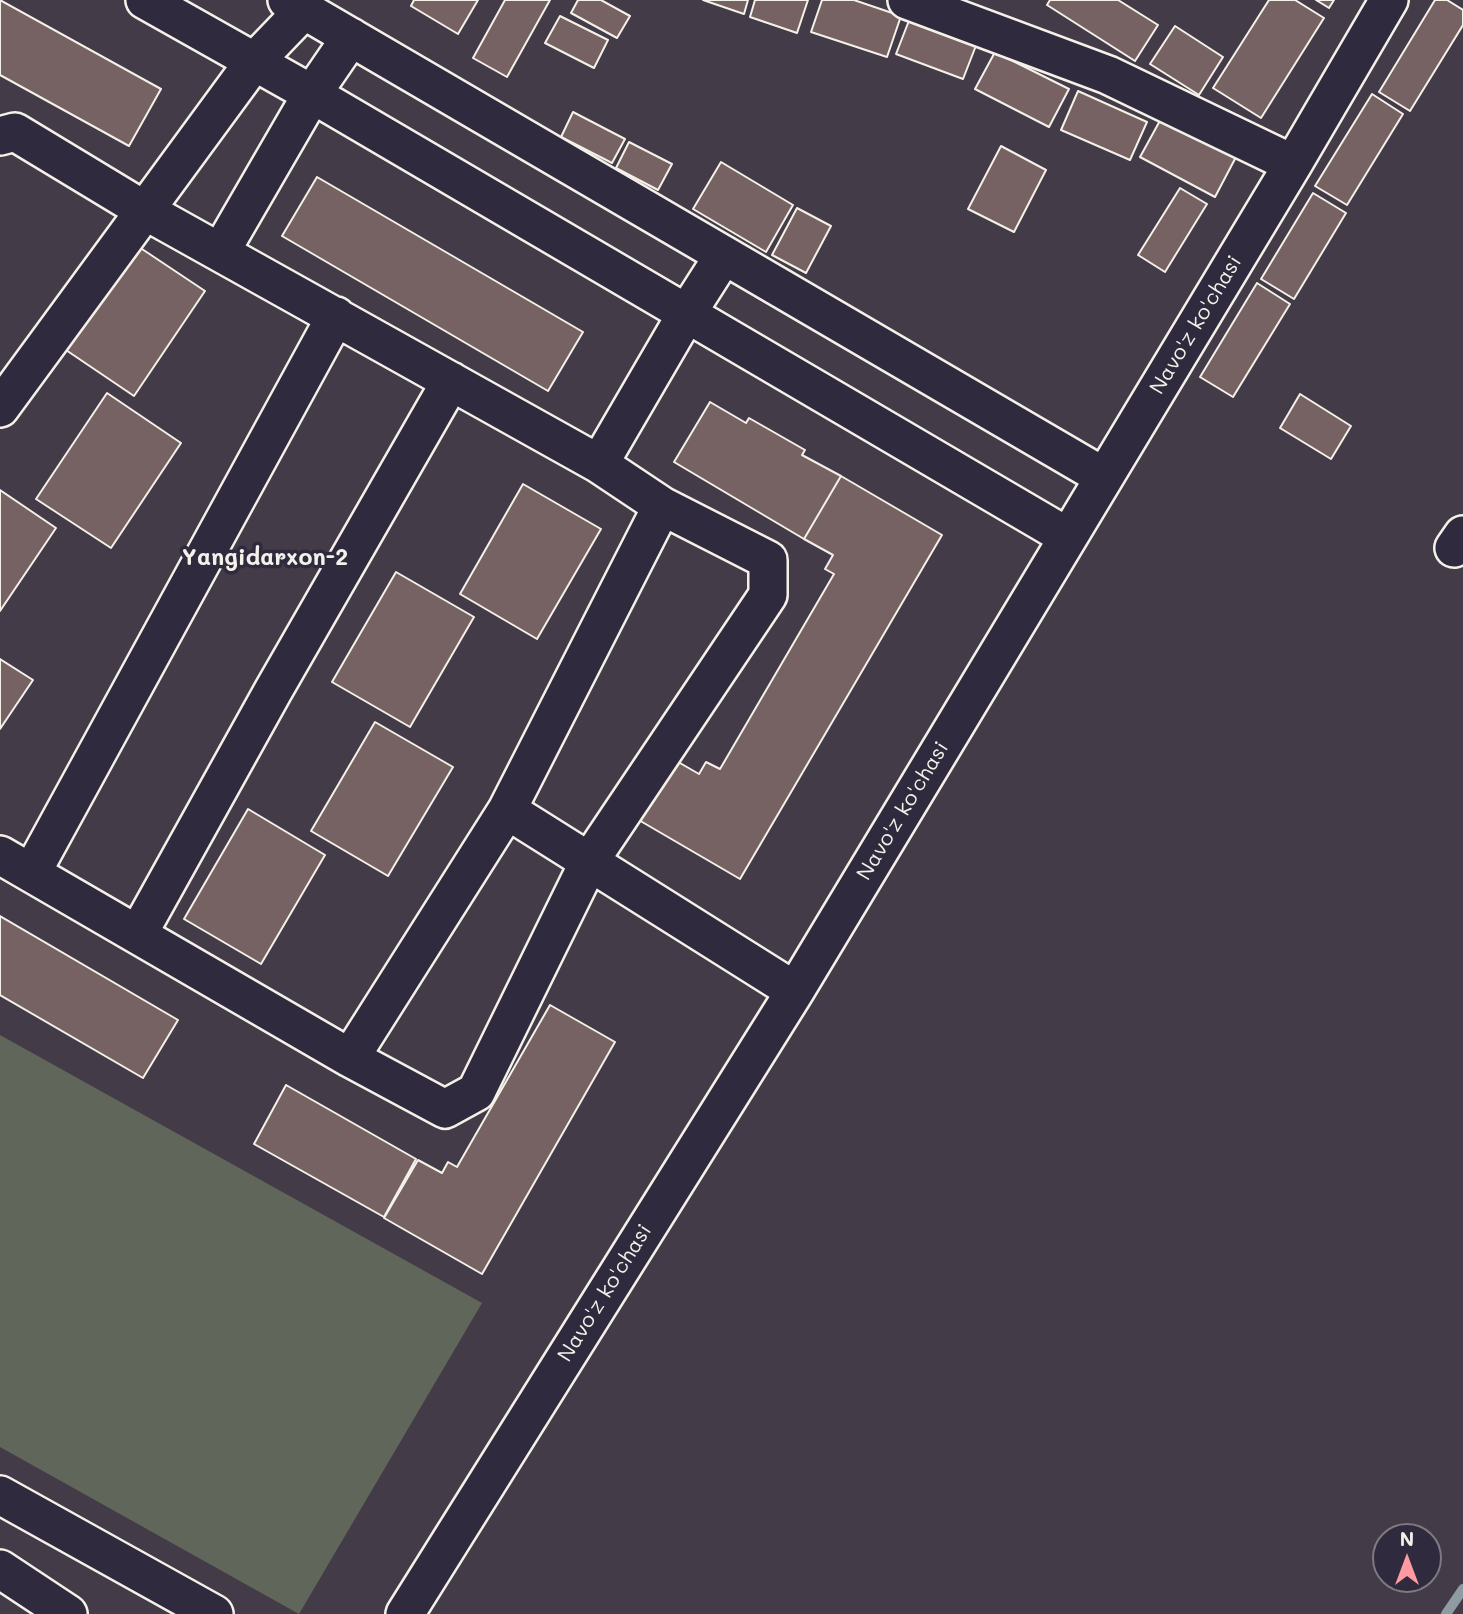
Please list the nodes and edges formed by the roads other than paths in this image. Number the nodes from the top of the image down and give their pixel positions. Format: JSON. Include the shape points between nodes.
{"nodes":[{"id":1,"x":145,"y":0,"type":"edge"},
{"id":2,"x":907,"y":0,"type":"edge"},
{"id":3,"x":1389,"y":0,"type":"edge"},
{"id":4,"x":296,"y":5,"type":"edge"},
{"id":5,"x":351,"y":37,"type":"junction"},
{"id":6,"x":253,"y":63,"type":"junction"},
{"id":7,"x":312,"y":94,"type":"junction"},
{"id":8,"x":0,"y":136,"type":"edge"},
{"id":9,"x":1293,"y":164,"type":"junction"},
{"id":10,"x":144,"y":210,"type":"junction"},
{"id":11,"x":221,"y":251,"type":"junction"},
{"id":12,"x":724,"y":255,"type":"junction"},
{"id":13,"x":687,"y":313,"type":"junction"},
{"id":14,"x":336,"y":316,"type":"junction"},
{"id":15,"x":451,"y":381,"type":"junction"},
{"id":16,"x":0,"y":408,"type":"edge"},
{"id":17,"x":599,"y":464,"type":"junction"},
{"id":18,"x":1104,"y":477,"type":"junction"},
{"id":19,"x":662,"y":506,"type":"junction"},
{"id":20,"x":1068,"y":537,"type":"junction"},
{"id":21,"x":507,"y":810,"type":"junction"},
{"id":22,"x":0,"y":855,"type":"edge"},
{"id":23,"x":589,"y":862,"type":"junction"},
{"id":24,"x":32,"y":872,"type":"junction"},
{"id":25,"x":138,"y":934,"type":"junction"},
{"id":26,"x":795,"y":990,"type":"junction"},
{"id":27,"x":350,"y":1058,"type":"junction"},
{"id":28,"x":1,"y":1497,"type":"edge"},
{"id":29,"x":0,"y":1569,"type":"edge"},
{"id":30,"x":68,"y":1614,"type":"edge"},
{"id":31,"x":214,"y":1614,"type":"edge"},
{"id":32,"x":405,"y":1614,"type":"edge"}],
"edges":[{"from":1,"to":6,"type":"street"},
{"from":2,"to":9,"type":"street","via":[[1108,75]]},
{"from":3,"to":9,"type":"street","name":"Navo'z ko'chasi"},
{"from":4,"to":5,"type":"street"},
{"from":4,"to":6,"type":"street"},
{"from":5,"to":7,"type":"street"},
{"from":5,"to":12,"type":"street"},
{"from":6,"to":7,"type":"street"},
{"from":6,"to":10,"type":"street"},
{"from":7,"to":11,"type":"street"},
{"from":7,"to":13,"type":"street"},
{"from":8,"to":10,"type":"street","via":[[15,132]]},
{"from":9,"to":18,"type":"street","name":"Navo'z ko'chasi"},
{"from":10,"to":11,"type":"street"},
{"from":10,"to":16,"type":"street"},
{"from":11,"to":14,"type":"street"},
{"from":12,"to":13,"type":"street"},
{"from":12,"to":18,"type":"street"},
{"from":13,"to":17,"type":"street"},
{"from":13,"to":20,"type":"street"},
{"from":14,"to":15,"type":"street"},
{"from":14,"to":24,"type":"street"},
{"from":15,"to":17,"type":"street"},
{"from":15,"to":25,"type":"street"},
{"from":17,"to":19,"type":"street"},
{"from":18,"to":20,"type":"street","name":"Navo'z ko'chasi"},
{"from":19,"to":21,"type":"street"},
{"from":19,"to":23,"type":"street","via":[[768,560],[768,595]]},
{"from":20,"to":26,"type":"street","name":"Navo'z ko'chasi"},
{"from":21,"to":23,"type":"street"},
{"from":21,"to":27,"type":"street"},
{"from":22,"to":24,"type":"street"},
{"from":23,"to":26,"type":"street"},
{"from":23,"to":27,"type":"street","via":[[476,1092],[445,1109]]},
{"from":24,"to":25,"type":"street"},
{"from":25,"to":27,"type":"street"},
{"from":26,"to":32,"type":"street","name":"Navo'z ko'chasi"},
{"from":28,"to":31,"type":"street"},
{"from":29,"to":30,"type":"street"}]}
